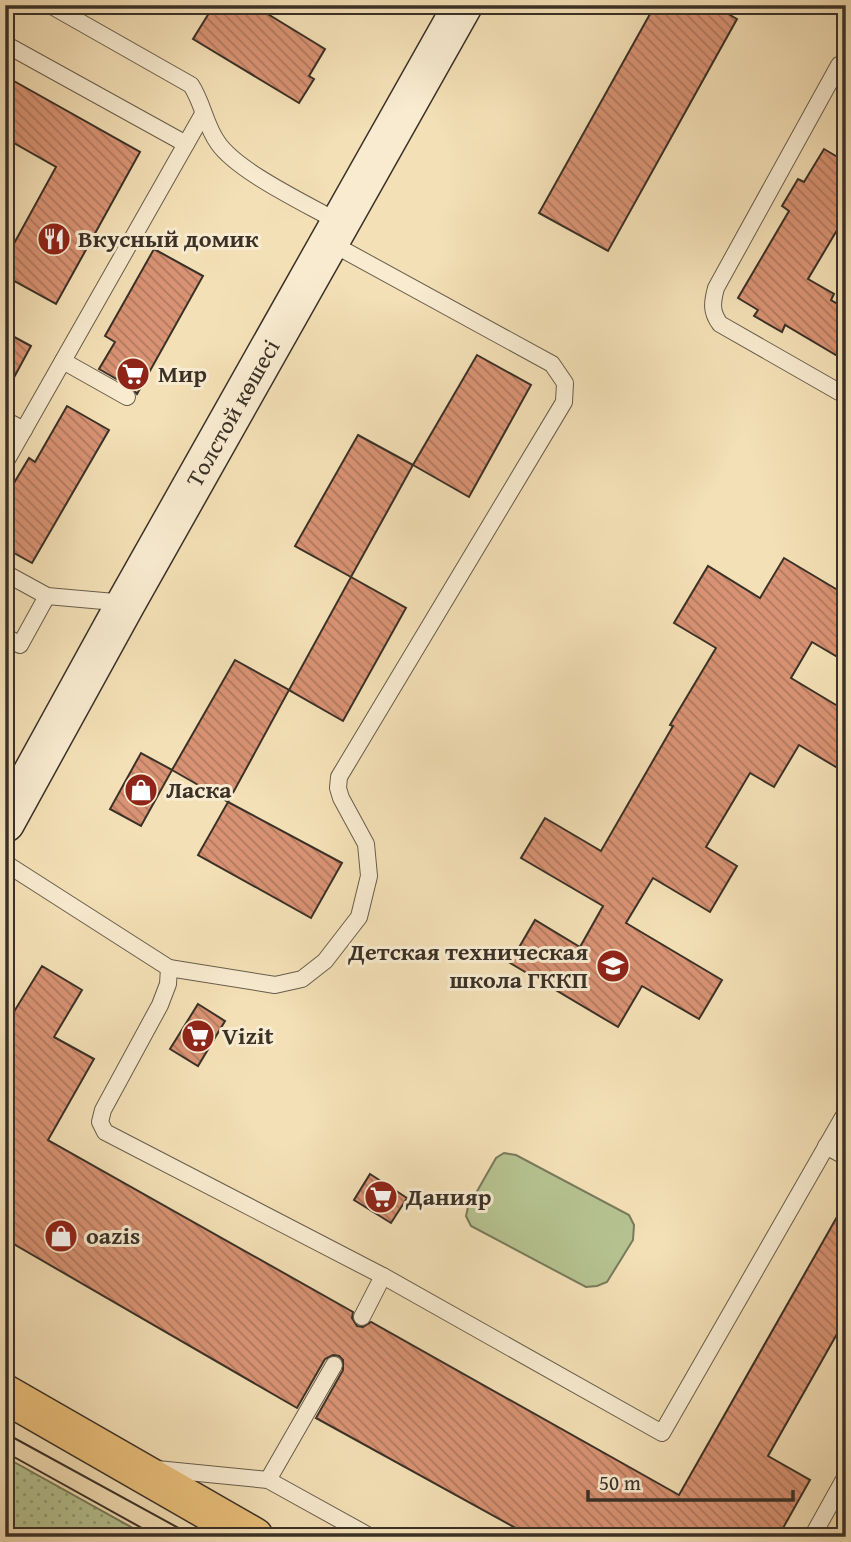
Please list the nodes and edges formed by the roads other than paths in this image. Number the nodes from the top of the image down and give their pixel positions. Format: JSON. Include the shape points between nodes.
{"nodes":[{"id":1,"x":50,"y":5,"type":"edge"},
{"id":2,"x":463,"y":5,"type":"edge"},
{"id":3,"x":5,"y":44,"type":"edge"},
{"id":4,"x":844,"y":63,"type":"edge"},
{"id":5,"x":203,"y":114,"type":"junction"},
{"id":6,"x":186,"y":144,"type":"junction"},
{"id":7,"x":334,"y":233,"type":"junction"},
{"id":8,"x":63,"y":361,"type":"junction"},
{"id":9,"x":846,"y":396,"type":"edge"},
{"id":10,"x":127,"y":397,"type":"dead end"},
{"id":11,"x":5,"y":420,"type":"edge"},
{"id":12,"x":24,"y":430,"type":"junction"},
{"id":13,"x":5,"y":463,"type":"edge"},
{"id":14,"x":5,"y":573,"type":"edge"},
{"id":15,"x":47,"y":596,"type":"junction"},
{"id":16,"x":126,"y":603,"type":"junction"},
{"id":17,"x":5,"y":636,"type":"edge"},
{"id":18,"x":5,"y":823,"type":"edge"},
{"id":19,"x":5,"y":863,"type":"edge"},
{"id":20,"x":169,"y":968,"type":"junction"},
{"id":21,"x":846,"y":1112,"type":"edge"},
{"id":22,"x":826,"y":1146,"type":"junction"},
{"id":23,"x":846,"y":1157,"type":"edge"},
{"id":24,"x":383,"y":1276,"type":"junction"},
{"id":25,"x":362,"y":1317,"type":"dead end"},
{"id":26,"x":334,"y":1366,"type":"dead end"},
{"id":27,"x":5,"y":1394,"type":"edge"},
{"id":28,"x":129,"y":1466,"type":"junction"},
{"id":29,"x":846,"y":1476,"type":"edge"},
{"id":30,"x":268,"y":1480,"type":"junction"},
{"id":31,"x":254,"y":1537,"type":"edge"},
{"id":32,"x":370,"y":1537,"type":"edge"},
{"id":33,"x":812,"y":1537,"type":"edge"}],
"edges":[{"from":1,"to":5,"type":"lane","via":[[191,85]]},
{"from":2,"to":7,"type":"main road","name":"Толстой көшесі"},
{"from":3,"to":6,"type":"lane"},
{"from":4,"to":9,"type":"lane","via":[[712,302],[713,315],[720,324]]},
{"from":5,"to":6,"type":"lane"},
{"from":5,"to":7,"type":"lane","via":[[233,161]]},
{"from":6,"to":8,"type":"lane"},
{"from":7,"to":16,"type":"main road","name":"Толстой көшесі"},
{"from":7,"to":20,"type":"lane","via":[[552,364],[565,383],[564,402],[340,776],[341,798],[366,844],[369,876],[359,917],[325,961],[302,979],[275,985]]},
{"from":8,"to":10,"type":"lane"},
{"from":8,"to":12,"type":"lane"},
{"from":11,"to":12,"type":"lane"},
{"from":12,"to":13,"type":"lane"},
{"from":14,"to":15,"type":"lane"},
{"from":15,"to":16,"type":"lane"},
{"from":15,"to":17,"type":"lane","via":[[20,645]]},
{"from":16,"to":18,"type":"main road","name":"Толстой көшесі"},
{"from":19,"to":20,"type":"lane"},
{"from":20,"to":24,"type":"lane","via":[[160,1005],[103,1110],[100,1122],[105,1132]]},
{"from":21,"to":22,"type":"lane"},
{"from":22,"to":23,"type":"lane"},
{"from":22,"to":24,"type":"lane","via":[[662,1433]]},
{"from":24,"to":25,"type":"lane"},
{"from":26,"to":30,"type":"lane"},
{"from":27,"to":28,"type":"main road"},
{"from":28,"to":30,"type":"lane"},
{"from":28,"to":31,"type":"main road"},
{"from":29,"to":33,"type":"lane"},
{"from":30,"to":32,"type":"lane"}]}
